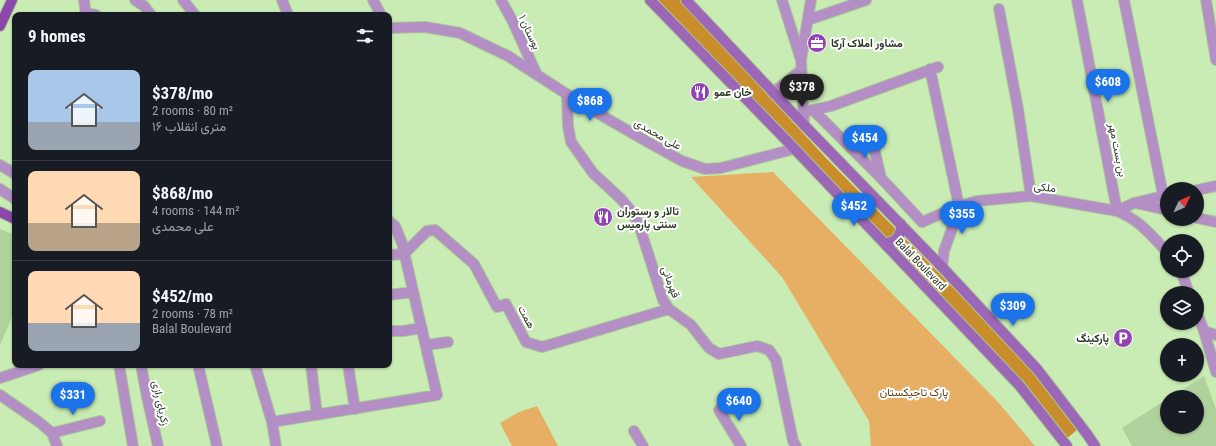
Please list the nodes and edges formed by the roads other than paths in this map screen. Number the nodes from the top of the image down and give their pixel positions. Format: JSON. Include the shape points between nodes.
{"nodes":[{"id":1,"x":12,"y":0,"type":"edge"},
{"id":2,"x":84,"y":0,"type":"edge"},
{"id":3,"x":135,"y":0,"type":"edge"},
{"id":4,"x":183,"y":0,"type":"edge"},
{"id":5,"x":282,"y":0,"type":"edge"},
{"id":6,"x":373,"y":0,"type":"edge"},
{"id":7,"x":501,"y":0,"type":"edge"},
{"id":8,"x":650,"y":0,"type":"edge"},
{"id":9,"x":782,"y":0,"type":"edge"},
{"id":10,"x":811,"y":0,"type":"edge"},
{"id":11,"x":866,"y":0,"type":"edge"},
{"id":12,"x":1077,"y":0,"type":"edge"},
{"id":13,"x":1124,"y":0,"type":"edge"},
{"id":14,"x":1206,"y":0,"type":"edge"},
{"id":15,"x":688,"y":2,"type":"edge"},
{"id":16,"x":999,"y":9,"type":"dead end"},
{"id":17,"x":88,"y":12,"type":"edge"},
{"id":18,"x":148,"y":12,"type":"edge"},
{"id":19,"x":193,"y":12,"type":"edge"},
{"id":20,"x":287,"y":12,"type":"edge"},
{"id":21,"x":379,"y":12,"type":"edge"},
{"id":22,"x":808,"y":20,"type":"junction"},
{"id":23,"x":0,"y":26,"type":"edge"},
{"id":24,"x":392,"y":28,"type":"edge"},
{"id":25,"x":801,"y":60,"type":"junction"},
{"id":26,"x":1216,"y":60,"type":"edge"},
{"id":27,"x":801,"y":70,"type":"junction"},
{"id":28,"x":537,"y":75,"type":"junction"},
{"id":29,"x":773,"y":93,"type":"junction"},
{"id":30,"x":567,"y":94,"type":"junction"},
{"id":31,"x":808,"y":111,"type":"junction"},
{"id":32,"x":804,"y":125,"type":"junction"},
{"id":33,"x":871,"y":135,"type":"dead end"},
{"id":34,"x":794,"y":149,"type":"junction"},
{"id":35,"x":0,"y":165,"type":"edge"},
{"id":36,"x":8,"y":172,"type":"edge"},
{"id":37,"x":881,"y":178,"type":"junction"},
{"id":38,"x":1162,"y":182,"type":"edge"},
{"id":39,"x":1216,"y":186,"type":"edge"},
{"id":40,"x":0,"y":189,"type":"edge"},
{"id":41,"x":1204,"y":189,"type":"edge"},
{"id":42,"x":1031,"y":196,"type":"junction"},
{"id":43,"x":1160,"y":196,"type":"edge"},
{"id":44,"x":12,"y":197,"type":"edge"},
{"id":45,"x":977,"y":201,"type":"junction"},
{"id":46,"x":1134,"y":203,"type":"junction"},
{"id":47,"x":959,"y":206,"type":"junction"},
{"id":48,"x":1160,"y":209,"type":"edge"},
{"id":49,"x":1113,"y":210,"type":"junction"},
{"id":50,"x":0,"y":212,"type":"edge"},
{"id":51,"x":12,"y":218,"type":"edge"},
{"id":52,"x":1204,"y":219,"type":"edge"},
{"id":53,"x":1216,"y":222,"type":"edge"},
{"id":54,"x":392,"y":224,"type":"edge"},
{"id":55,"x":901,"y":224,"type":"junction"},
{"id":56,"x":883,"y":242,"type":"junction"},
{"id":57,"x":1160,"y":244,"type":"edge"},
{"id":58,"x":404,"y":254,"type":"junction"},
{"id":59,"x":392,"y":255,"type":"edge"},
{"id":60,"x":942,"y":267,"type":"junction"},
{"id":61,"x":413,"y":292,"type":"junction"},
{"id":62,"x":392,"y":295,"type":"edge"},
{"id":63,"x":669,"y":309,"type":"junction"},
{"id":64,"x":422,"y":328,"type":"junction"},
{"id":65,"x":392,"y":331,"type":"edge"},
{"id":66,"x":1204,"y":331,"type":"joint"},
{"id":67,"x":1216,"y":335,"type":"edge"},
{"id":68,"x":448,"y":342,"type":"dead end"},
{"id":69,"x":426,"y":345,"type":"junction"},
{"id":70,"x":30,"y":368,"type":"edge"},
{"id":71,"x":120,"y":368,"type":"edge"},
{"id":72,"x":142,"y":368,"type":"edge"},
{"id":73,"x":256,"y":368,"type":"edge"},
{"id":74,"x":311,"y":368,"type":"edge"},
{"id":75,"x":348,"y":368,"type":"edge"},
{"id":76,"x":199,"y":369,"type":"dead end"},
{"id":77,"x":1216,"y":372,"type":"edge"},
{"id":78,"x":0,"y":378,"type":"edge"},
{"id":79,"x":0,"y":395,"type":"edge"},
{"id":80,"x":355,"y":409,"type":"junction"},
{"id":81,"x":719,"y":410,"type":"dead end"},
{"id":82,"x":317,"y":415,"type":"junction"},
{"id":83,"x":100,"y":421,"type":"dead end"},
{"id":84,"x":272,"y":422,"type":"junction"},
{"id":85,"x":634,"y":430,"type":"dead end"},
{"id":86,"x":52,"y":433,"type":"junction"},
{"id":87,"x":57,"y":446,"type":"edge"},
{"id":88,"x":133,"y":446,"type":"edge"},
{"id":89,"x":158,"y":446,"type":"edge"},
{"id":90,"x":218,"y":446,"type":"edge"},
{"id":91,"x":276,"y":446,"type":"edge"},
{"id":92,"x":643,"y":446,"type":"edge"},
{"id":93,"x":741,"y":446,"type":"edge"},
{"id":94,"x":796,"y":446,"type":"edge"},
{"id":95,"x":1067,"y":446,"type":"edge"},
{"id":96,"x":1095,"y":446,"type":"edge"}],
"edges":[{"from":1,"to":23,"type":"main road"},
{"from":2,"to":17,"type":"street"},
{"from":3,"to":18,"type":"street"},
{"from":4,"to":19,"type":"street"},
{"from":5,"to":20,"type":"street"},
{"from":6,"to":21,"type":"street"},
{"from":7,"to":28,"type":"street","name":"بوستان ۱"},
{"from":8,"to":34,"type":"main road","name":"Balal Boulevard"},
{"from":9,"to":25,"type":"street"},
{"from":10,"to":22,"type":"street"},
{"from":11,"to":22,"type":"street"},
{"from":12,"to":49,"type":"street","name":"بن بست مهر"},
{"from":13,"to":38,"type":"street"},
{"from":14,"to":26,"type":"street"},
{"from":15,"to":29,"type":"main road","name":"Balal Boulevard"},
{"from":16,"to":42,"type":"street"},
{"from":22,"to":25,"type":"street"},
{"from":24,"to":28,"type":"street","name":"علی محمدی","via":[[425,27],[460,33],[508,56]]},
{"from":25,"to":27,"type":"street"},
{"from":27,"to":29,"type":"street"},
{"from":27,"to":31,"type":"street"},
{"from":28,"to":30,"type":"street","name":"علی محمدی"},
{"from":29,"to":32,"type":"main road","name":"Balal Boulevard"},
{"from":30,"to":34,"type":"street","name":"علی محمدی","via":[[682,161],[705,169],[721,168]]},
{"from":30,"to":63,"type":"street","name":"قهرمانی","via":[[571,142],[593,173],[632,212],[639,225],[663,300]]},
{"from":31,"to":32,"type":"street"},
{"from":31,"to":37,"type":"street"},
{"from":31,"to":47,"type":"street","via":[[831,106],[934,68]]},
{"from":32,"to":55,"type":"main road","name":"Balal Boulevard"},
{"from":33,"to":37,"type":"street"},
{"from":34,"to":56,"type":"main road","name":"Balal Boulevard"},
{"from":35,"to":36,"type":"street"},
{"from":37,"to":47,"type":"street","name":"ملکی","via":[[922,222]]},
{"from":39,"to":41,"type":"street"},
{"from":40,"to":44,"type":"street"},
{"from":42,"to":45,"type":"street","name":"ملکی"},
{"from":42,"to":49,"type":"street","name":"ملکی"},
{"from":43,"to":46,"type":"street"},
{"from":45,"to":47,"type":"street","name":"ملکی"},
{"from":45,"to":60,"type":"street","via":[[954,223],[944,251]]},
{"from":46,"to":48,"type":"street"},
{"from":46,"to":49,"type":"street"},
{"from":49,"to":57,"type":"street","name":"ملکی","via":[[1130,216],[1141,224]]},
{"from":50,"to":51,"type":"main road"},
{"from":52,"to":53,"type":"street"},
{"from":54,"to":58,"type":"street","via":[[402,243]]},
{"from":55,"to":56,"type":"main road","via":[[901,233],[896,240],[888,244]]},
{"from":55,"to":60,"type":"main road","name":"Balal Boulevard"},
{"from":56,"to":95,"type":"main road","name":"Balal Boulevard","via":[[1019,385]]},
{"from":58,"to":59,"type":"street"},
{"from":58,"to":61,"type":"street"},
{"from":58,"to":63,"type":"street","name":"همت","via":[[427,231],[435,230],[474,264],[497,307],[506,304],[526,342],[542,347]]},
{"from":60,"to":96,"type":"main road","name":"Balal Boulevard","via":[[1037,369]]},
{"from":61,"to":62,"type":"street"},
{"from":61,"to":64,"type":"street"},
{"from":63,"to":94,"type":"street","name":"قهرمانی","via":[[691,325],[709,348],[719,354],[757,346],[769,350],[776,360]]},
{"from":64,"to":65,"type":"street"},
{"from":64,"to":69,"type":"street"},
{"from":66,"to":67,"type":"street"},
{"from":66,"to":77,"type":"street"},
{"from":68,"to":69,"type":"street"},
{"from":69,"to":80,"type":"street","via":[[437,394]]},
{"from":70,"to":78,"type":"street"},
{"from":71,"to":88,"type":"street"},
{"from":72,"to":89,"type":"street","name":"زکریای رازی"},
{"from":73,"to":84,"type":"street"},
{"from":74,"to":82,"type":"street"},
{"from":75,"to":80,"type":"street"},
{"from":76,"to":90,"type":"street"},
{"from":79,"to":86,"type":"street"},
{"from":80,"to":82,"type":"street"},
{"from":81,"to":93,"type":"street"},
{"from":82,"to":84,"type":"street"},
{"from":83,"to":86,"type":"street"},
{"from":84,"to":91,"type":"street"},
{"from":85,"to":92,"type":"street"},
{"from":86,"to":87,"type":"street"}]}
